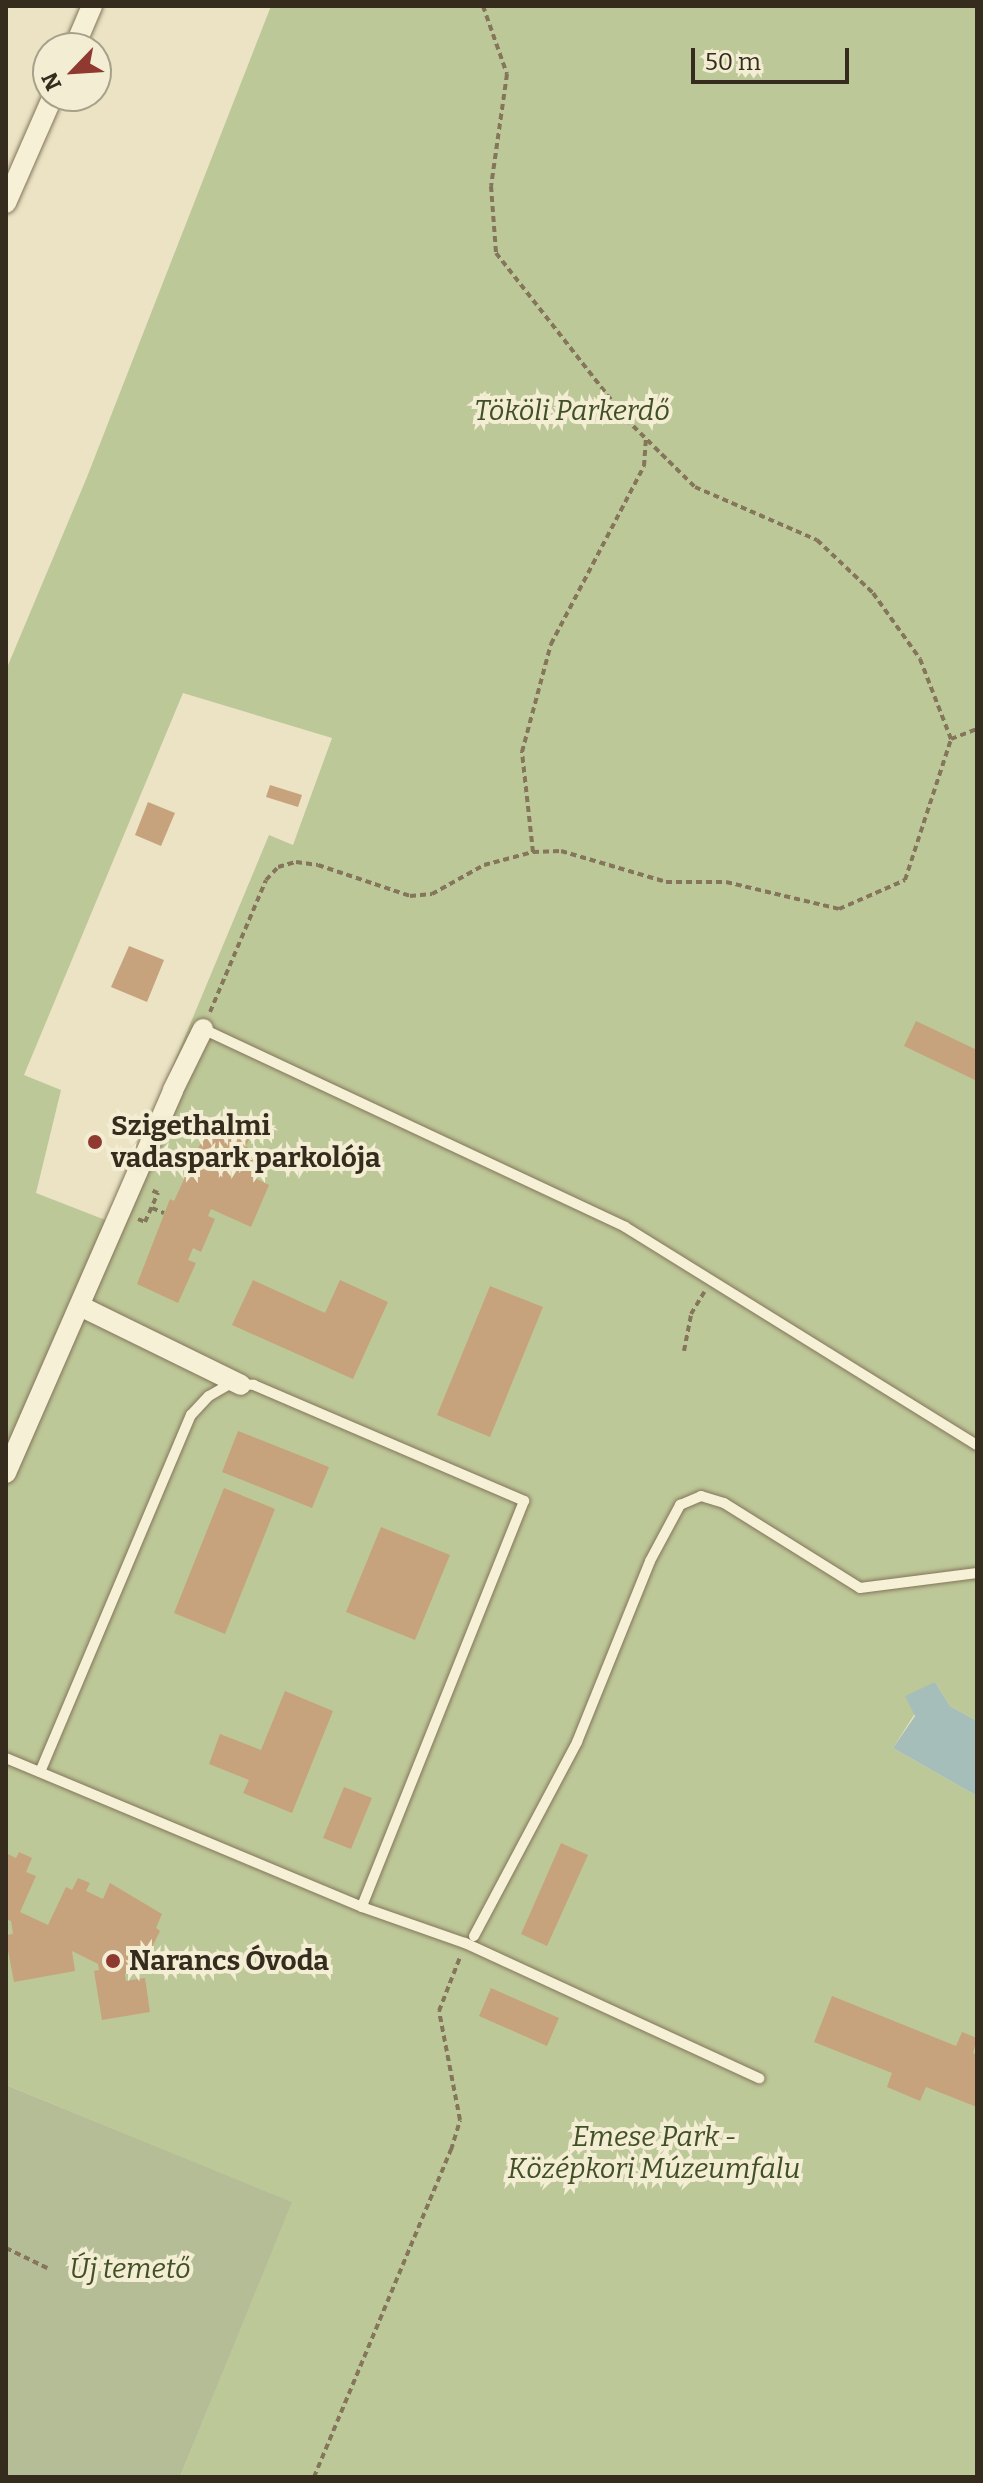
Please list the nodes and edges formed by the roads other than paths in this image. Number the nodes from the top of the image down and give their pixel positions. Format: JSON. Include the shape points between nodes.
{"nodes":[{"id":1,"x":92,"y":6,"type":"edge"},
{"id":2,"x":81,"y":32,"type":"edge"},
{"id":3,"x":46,"y":112,"type":"edge"},
{"id":4,"x":6,"y":203,"type":"edge"},
{"id":5,"x":203,"y":1029,"type":"joint"},
{"id":6,"x":80,"y":1306,"type":"junction"},
{"id":7,"x":241,"y":1385,"type":"junction"},
{"id":8,"x":977,"y":1445,"type":"edge"},
{"id":9,"x":6,"y":1473,"type":"edge"},
{"id":10,"x":977,"y":1573,"type":"edge"},
{"id":11,"x":6,"y":1758,"type":"edge"},
{"id":12,"x":40,"y":1772,"type":"junction"},
{"id":13,"x":362,"y":1907,"type":"junction"},
{"id":14,"x":474,"y":1936,"type":"dead end"},
{"id":15,"x":759,"y":2078,"type":"dead end"}],
"edges":[{"from":1,"to":2,"type":"street"},
{"from":3,"to":4,"type":"street"},
{"from":5,"to":6,"type":"street"},
{"from":5,"to":8,"type":"lane","via":[[625,1227]]},
{"from":6,"to":7,"type":"street"},
{"from":6,"to":9,"type":"street"},
{"from":7,"to":12,"type":"lane","via":[[230,1384],[209,1396],[191,1415]]},
{"from":7,"to":13,"type":"lane","via":[[254,1385],[524,1501]]},
{"from":10,"to":14,"type":"lane","via":[[860,1588],[724,1503],[701,1496],[680,1505],[650,1561],[577,1742]]},
{"from":11,"to":12,"type":"lane"},
{"from":12,"to":13,"type":"lane"},
{"from":13,"to":15,"type":"lane","via":[[465,1943]]}]}
